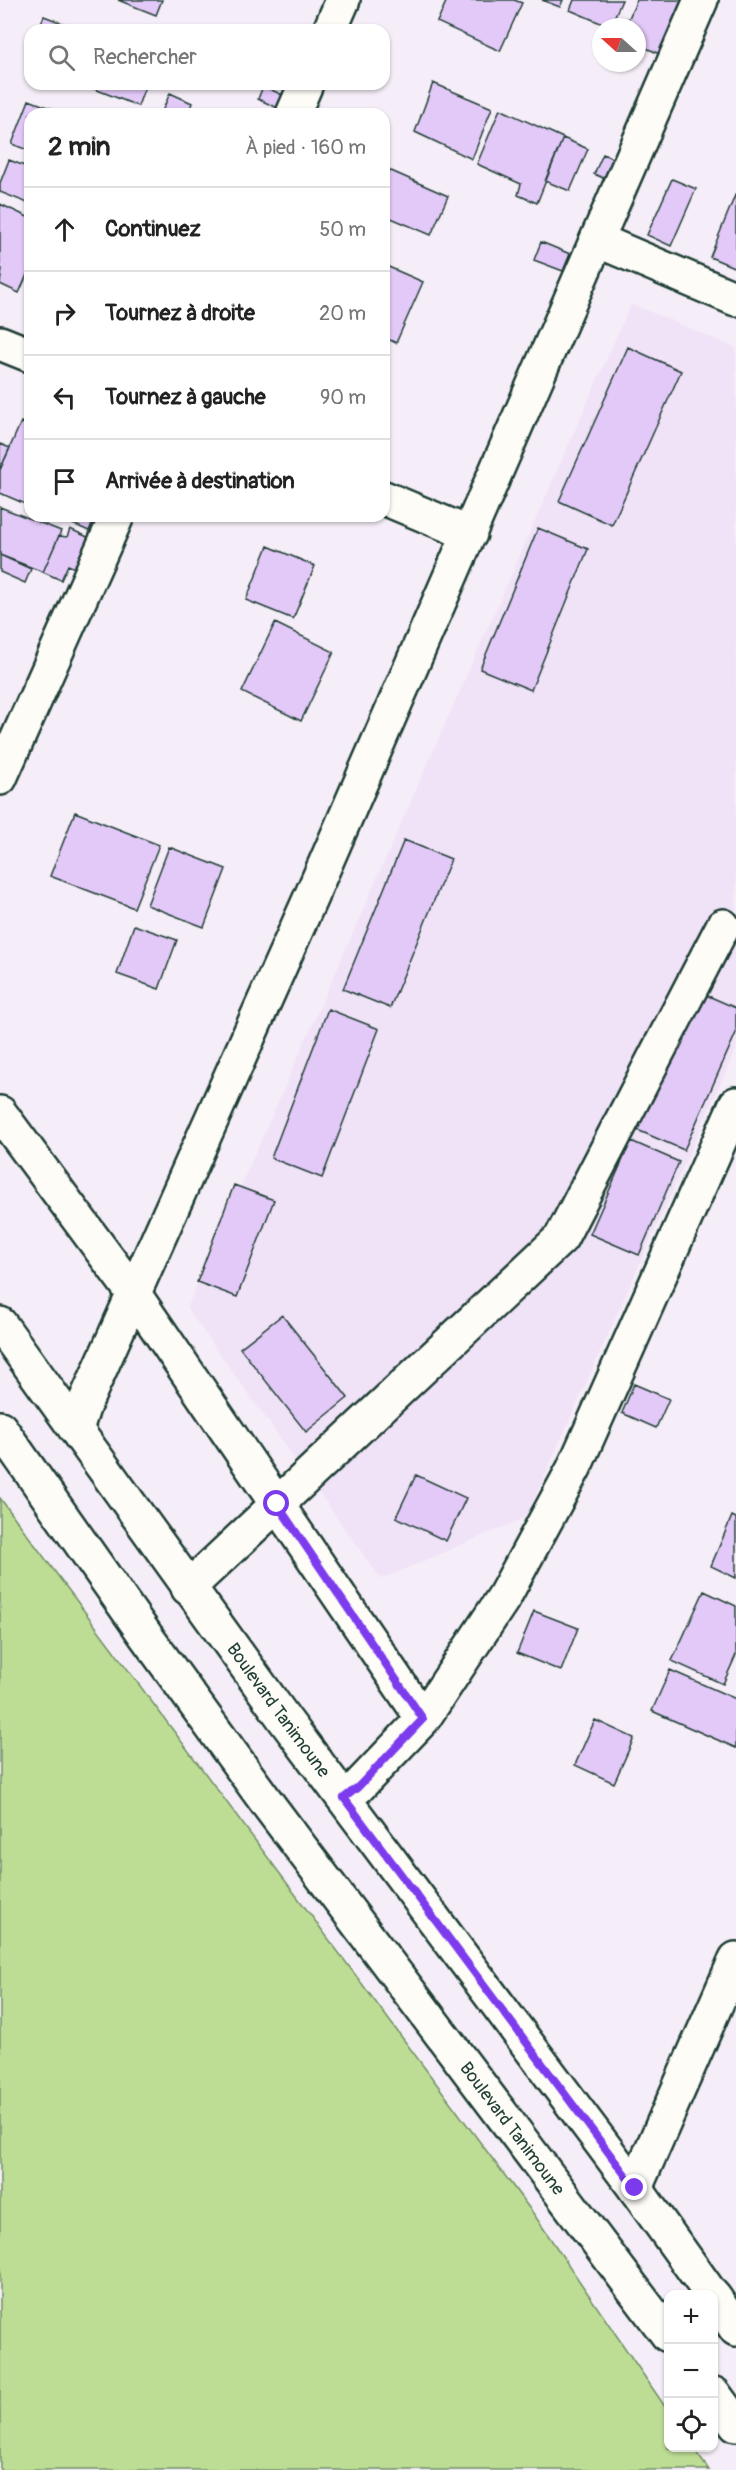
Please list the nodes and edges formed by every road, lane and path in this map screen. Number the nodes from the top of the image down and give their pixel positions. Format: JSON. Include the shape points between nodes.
{"nodes":[{"id":1,"x":343,"y":0,"type":"edge"},
{"id":2,"x":701,"y":0,"type":"edge"},
{"id":3,"x":333,"y":24,"type":"edge"},
{"id":4,"x":303,"y":90,"type":"edge"},
{"id":5,"x":296,"y":108,"type":"edge"},
{"id":6,"x":597,"y":240,"type":"junction"},
{"id":7,"x":736,"y":299,"type":"edge"},
{"id":8,"x":0,"y":342,"type":"edge"},
{"id":9,"x":24,"y":352,"type":"edge"},
{"id":10,"x":390,"y":501,"type":"edge"},
{"id":11,"x":114,"y":522,"type":"edge"},
{"id":12,"x":470,"y":534,"type":"junction"},
{"id":13,"x":0,"y":778,"type":"edge"},
{"id":14,"x":723,"y":926,"type":"dead end"},
{"id":15,"x":736,"y":1104,"type":"edge"},
{"id":16,"x":0,"y":1113,"type":"edge"},
{"id":17,"x":134,"y":1294,"type":"junction"},
{"id":18,"x":0,"y":1324,"type":"edge"},
{"id":19,"x":0,"y":1428,"type":"edge"},
{"id":20,"x":76,"y":1429,"type":"junction"},
{"id":21,"x":277,"y":1504,"type":"junction"},
{"id":22,"x":188,"y":1588,"type":"junction"},
{"id":23,"x":423,"y":1719,"type":"junction"},
{"id":24,"x":344,"y":1798,"type":"junction"},
{"id":25,"x":736,"y":1959,"type":"edge"},
{"id":26,"x":635,"y":2188,"type":"junction"},
{"id":27,"x":708,"y":2290,"type":"edge"},
{"id":28,"x":718,"y":2304,"type":"edge"},
{"id":29,"x":664,"y":2328,"type":"edge"},
{"id":30,"x":736,"y":2329,"type":"edge"},
{"id":31,"x":717,"y":2398,"type":"edge"},
{"id":32,"x":736,"y":2424,"type":"edge"}],
"edges":[{"from":1,"to":3,"type":"street"},
{"from":2,"to":6,"type":"street"},
{"from":4,"to":5,"type":"street"},
{"from":6,"to":7,"type":"street"},
{"from":6,"to":12,"type":"street"},
{"from":8,"to":9,"type":"street"},
{"from":10,"to":12,"type":"street"},
{"from":11,"to":13,"type":"street"},
{"from":12,"to":17,"type":"street"},
{"from":14,"to":21,"type":"street","via":[[561,1238]]},
{"from":15,"to":23,"type":"street","via":[[574,1468],[504,1596]]},
{"from":16,"to":17,"type":"street"},
{"from":17,"to":20,"type":"street"},
{"from":17,"to":21,"type":"street"},
{"from":18,"to":20,"type":"street","name":"Boulevard Tanimoune"},
{"from":19,"to":29,"type":"street","name":"Boulevard Tanimoune","via":[[270,1807]]},
{"from":20,"to":22,"type":"street","name":"Boulevard Tanimoune"},
{"from":21,"to":22,"type":"street"},
{"from":21,"to":23,"type":"street"},
{"from":22,"to":24,"type":"street","name":"Boulevard Tanimoune"},
{"from":23,"to":24,"type":"street"},
{"from":24,"to":26,"type":"street","name":"Boulevard Tanimoune"},
{"from":25,"to":26,"type":"street"},
{"from":26,"to":27,"type":"street","name":"Boulevard Tanimoune"},
{"from":28,"to":30,"type":"street","name":"Boulevard Tanimoune"},
{"from":31,"to":32,"type":"street"}]}
